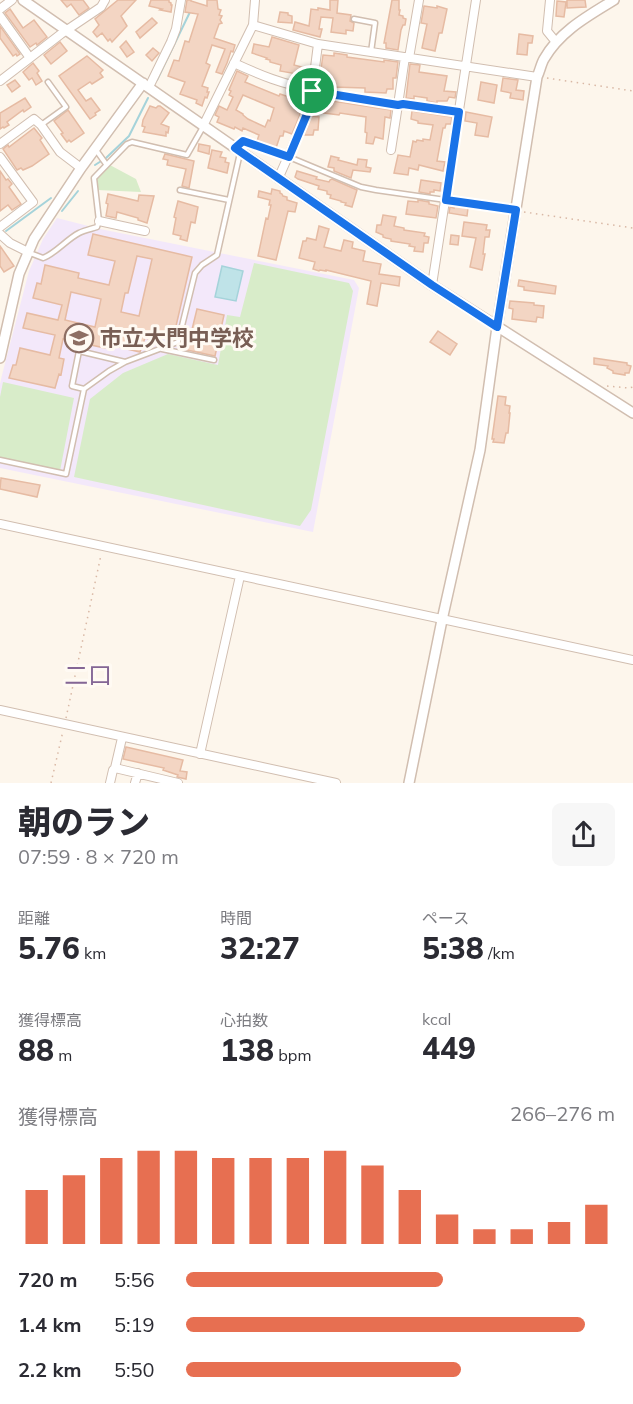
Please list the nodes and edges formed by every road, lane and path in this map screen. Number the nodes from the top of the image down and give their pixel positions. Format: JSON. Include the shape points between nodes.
{"nodes":[{"id":1,"x":12,"y":0,"type":"edge"},
{"id":2,"x":23,"y":0,"type":"edge"},
{"id":3,"x":105,"y":0,"type":"edge"},
{"id":4,"x":181,"y":0,"type":"edge"},
{"id":5,"x":255,"y":0,"type":"edge"},
{"id":6,"x":419,"y":0,"type":"edge"},
{"id":7,"x":476,"y":0,"type":"edge"},
{"id":8,"x":550,"y":0,"type":"edge"},
{"id":9,"x":614,"y":0,"type":"edge"},
{"id":10,"x":0,"y":9,"type":"edge"},
{"id":11,"x":0,"y":16,"type":"edge"},
{"id":12,"x":354,"y":19,"type":"dead end"},
{"id":13,"x":253,"y":25,"type":"junction"},
{"id":14,"x":67,"y":32,"type":"junction"},
{"id":15,"x":556,"y":42,"type":"junction"},
{"id":16,"x":318,"y":44,"type":"junction"},
{"id":17,"x":371,"y":52,"type":"junction"},
{"id":18,"x":30,"y":58,"type":"junction"},
{"id":19,"x":407,"y":58,"type":"junction"},
{"id":20,"x":234,"y":63,"type":"junction"},
{"id":21,"x":466,"y":66,"type":"junction"},
{"id":22,"x":537,"y":76,"type":"junction"},
{"id":23,"x":0,"y":81,"type":"edge"},
{"id":24,"x":48,"y":82,"type":"dead end"},
{"id":25,"x":146,"y":85,"type":"junction"},
{"id":26,"x":312,"y":90,"type":"junction"},
{"id":27,"x":633,"y":92,"type":"edge"},
{"id":28,"x":398,"y":105,"type":"junction"},
{"id":29,"x":459,"y":112,"type":"junction"},
{"id":30,"x":41,"y":125,"type":"junction"},
{"id":31,"x":203,"y":126,"type":"junction"},
{"id":32,"x":0,"y":144,"type":"edge"},
{"id":33,"x":94,"y":149,"type":"junction"},
{"id":34,"x":238,"y":150,"type":"junction"},
{"id":35,"x":391,"y":150,"type":"dead end"},
{"id":36,"x":0,"y":157,"type":"edge"},
{"id":37,"x":289,"y":157,"type":"junction"},
{"id":38,"x":106,"y":164,"type":"junction"},
{"id":39,"x":81,"y":168,"type":"junction"},
{"id":40,"x":278,"y":179,"type":"junction"},
{"id":41,"x":180,"y":190,"type":"dead end"},
{"id":42,"x":229,"y":200,"type":"junction"},
{"id":43,"x":446,"y":200,"type":"junction"},
{"id":44,"x":516,"y":210,"type":"junction"},
{"id":45,"x":99,"y":221,"type":"junction"},
{"id":46,"x":0,"y":226,"type":"edge"},
{"id":47,"x":633,"y":228,"type":"edge"},
{"id":48,"x":145,"y":231,"type":"dead end"},
{"id":49,"x":0,"y":234,"type":"edge"},
{"id":50,"x":28,"y":252,"type":"junction"},
{"id":51,"x":432,"y":285,"type":"junction"},
{"id":52,"x":497,"y":327,"type":"junction"},
{"id":53,"x":1,"y":347,"type":"edge"},
{"id":54,"x":162,"y":348,"type":"junction"},
{"id":55,"x":0,"y":358,"type":"edge"},
{"id":56,"x":214,"y":360,"type":"dead end"},
{"id":57,"x":125,"y":362,"type":"junction"},
{"id":58,"x":633,"y":382,"type":"edge"},
{"id":59,"x":603,"y":386,"type":"dead end"},
{"id":60,"x":633,"y":387,"type":"edge"},
{"id":61,"x":84,"y":389,"type":"junction"},
{"id":62,"x":633,"y":413,"type":"edge"},
{"id":63,"x":0,"y":460,"type":"edge"},
{"id":64,"x":0,"y":524,"type":"edge"},
{"id":65,"x":103,"y":546,"type":"junction"},
{"id":66,"x":240,"y":576,"type":"junction"},
{"id":67,"x":442,"y":620,"type":"junction"},
{"id":68,"x":633,"y":660,"type":"edge"},
{"id":69,"x":0,"y":710,"type":"edge"},
{"id":70,"x":64,"y":725,"type":"junction"},
{"id":71,"x":122,"y":738,"type":"junction"},
{"id":72,"x":200,"y":754,"type":"junction"},
{"id":73,"x":115,"y":768,"type":"junction"},
{"id":74,"x":138,"y":773,"type":"junction"},
{"id":75,"x":51,"y":783,"type":"edge"},
{"id":76,"x":110,"y":783,"type":"edge"},
{"id":77,"x":135,"y":783,"type":"edge"},
{"id":78,"x":178,"y":783,"type":"edge"},
{"id":79,"x":336,"y":783,"type":"edge"},
{"id":80,"x":409,"y":783,"type":"edge"}],
"edges":[{"from":1,"to":10,"type":"street"},
{"from":2,"to":14,"type":"street"},
{"from":3,"to":14,"type":"street"},
{"from":4,"to":25,"type":"street","via":[[173,36]]},
{"from":5,"to":13,"type":"street"},
{"from":6,"to":19,"type":"street"},
{"from":7,"to":21,"type":"street"},
{"from":8,"to":15,"type":"street","via":[[547,31]]},
{"from":9,"to":15,"type":"street","via":[[577,23]]},
{"from":11,"to":18,"type":"street"},
{"from":12,"to":17,"type":"lane","via":[[375,23]]},
{"from":13,"to":16,"type":"street"},
{"from":13,"to":20,"type":"street"},
{"from":14,"to":18,"type":"street"},
{"from":14,"to":25,"type":"street"},
{"from":15,"to":22,"type":"street"},
{"from":16,"to":17,"type":"street"},
{"from":16,"to":26,"type":"street"},
{"from":17,"to":19,"type":"street"},
{"from":18,"to":23,"type":"street"},
{"from":19,"to":21,"type":"street"},
{"from":19,"to":28,"type":"street"},
{"from":20,"to":26,"type":"street","via":[[267,78]]},
{"from":20,"to":31,"type":"street"},
{"from":21,"to":22,"type":"street"},
{"from":21,"to":29,"type":"street"},
{"from":22,"to":27,"type":"path"},
{"from":22,"to":44,"type":"street"},
{"from":24,"to":30,"type":"lane","via":[[66,107]]},
{"from":25,"to":31,"type":"street"},
{"from":25,"to":33,"type":"street"},
{"from":26,"to":28,"type":"street"},
{"from":26,"to":37,"type":"street","via":[[307,114]]},
{"from":28,"to":29,"type":"street"},
{"from":28,"to":35,"type":"street"},
{"from":29,"to":43,"type":"street"},
{"from":30,"to":32,"type":"street","via":[[34,119]]},
{"from":30,"to":39,"type":"street","via":[[60,152]]},
{"from":31,"to":34,"type":"street"},
{"from":31,"to":38,"type":"lane","via":[[187,154],[132,142]]},
{"from":33,"to":38,"type":"lane"},
{"from":33,"to":39,"type":"street"},
{"from":34,"to":37,"type":"lane","via":[[243,141]]},
{"from":34,"to":40,"type":"street"},
{"from":34,"to":42,"type":"lane"},
{"from":36,"to":46,"type":"street","via":[[33,202]]},
{"from":37,"to":40,"type":"street"},
{"from":37,"to":43,"type":"lane","via":[[361,186]]},
{"from":38,"to":45,"type":"lane","via":[[94,178]]},
{"from":39,"to":50,"type":"street"},
{"from":40,"to":51,"type":"street"},
{"from":41,"to":42,"type":"lane"},
{"from":42,"to":54,"type":"lane","via":[[217,255],[195,273],[178,342]]},
{"from":43,"to":44,"type":"lane"},
{"from":43,"to":51,"type":"street"},
{"from":44,"to":47,"type":"path"},
{"from":44,"to":52,"type":"street"},
{"from":45,"to":48,"type":"street"},
{"from":45,"to":50,"type":"lane","via":[[98,227],[80,232],[49,256],[43,258]]},
{"from":49,"to":50,"type":"street"},
{"from":50,"to":53,"type":"street"},
{"from":51,"to":52,"type":"street"},
{"from":52,"to":62,"type":"street"},
{"from":52,"to":67,"type":"street","via":[[480,450]]},
{"from":53,"to":55,"type":"street"},
{"from":54,"to":56,"type":"lane"},
{"from":54,"to":57,"type":"lane"},
{"from":57,"to":61,"type":"lane"},
{"from":57,"to":61,"type":"lane","via":[[79,351],[72,386]]},
{"from":58,"to":60,"type":"path"},
{"from":59,"to":60,"type":"path"},
{"from":61,"to":63,"type":"lane","via":[[66,474]]},
{"from":64,"to":65,"type":"street"},
{"from":65,"to":66,"type":"street"},
{"from":65,"to":70,"type":"path"},
{"from":66,"to":67,"type":"street"},
{"from":66,"to":72,"type":"street"},
{"from":67,"to":68,"type":"street"},
{"from":67,"to":80,"type":"street"},
{"from":69,"to":70,"type":"street"},
{"from":70,"to":71,"type":"street"},
{"from":70,"to":75,"type":"path"},
{"from":71,"to":72,"type":"street"},
{"from":71,"to":73,"type":"street"},
{"from":72,"to":79,"type":"street"},
{"from":73,"to":74,"type":"street"},
{"from":73,"to":76,"type":"street"},
{"from":74,"to":77,"type":"street"},
{"from":74,"to":78,"type":"street"}]}
